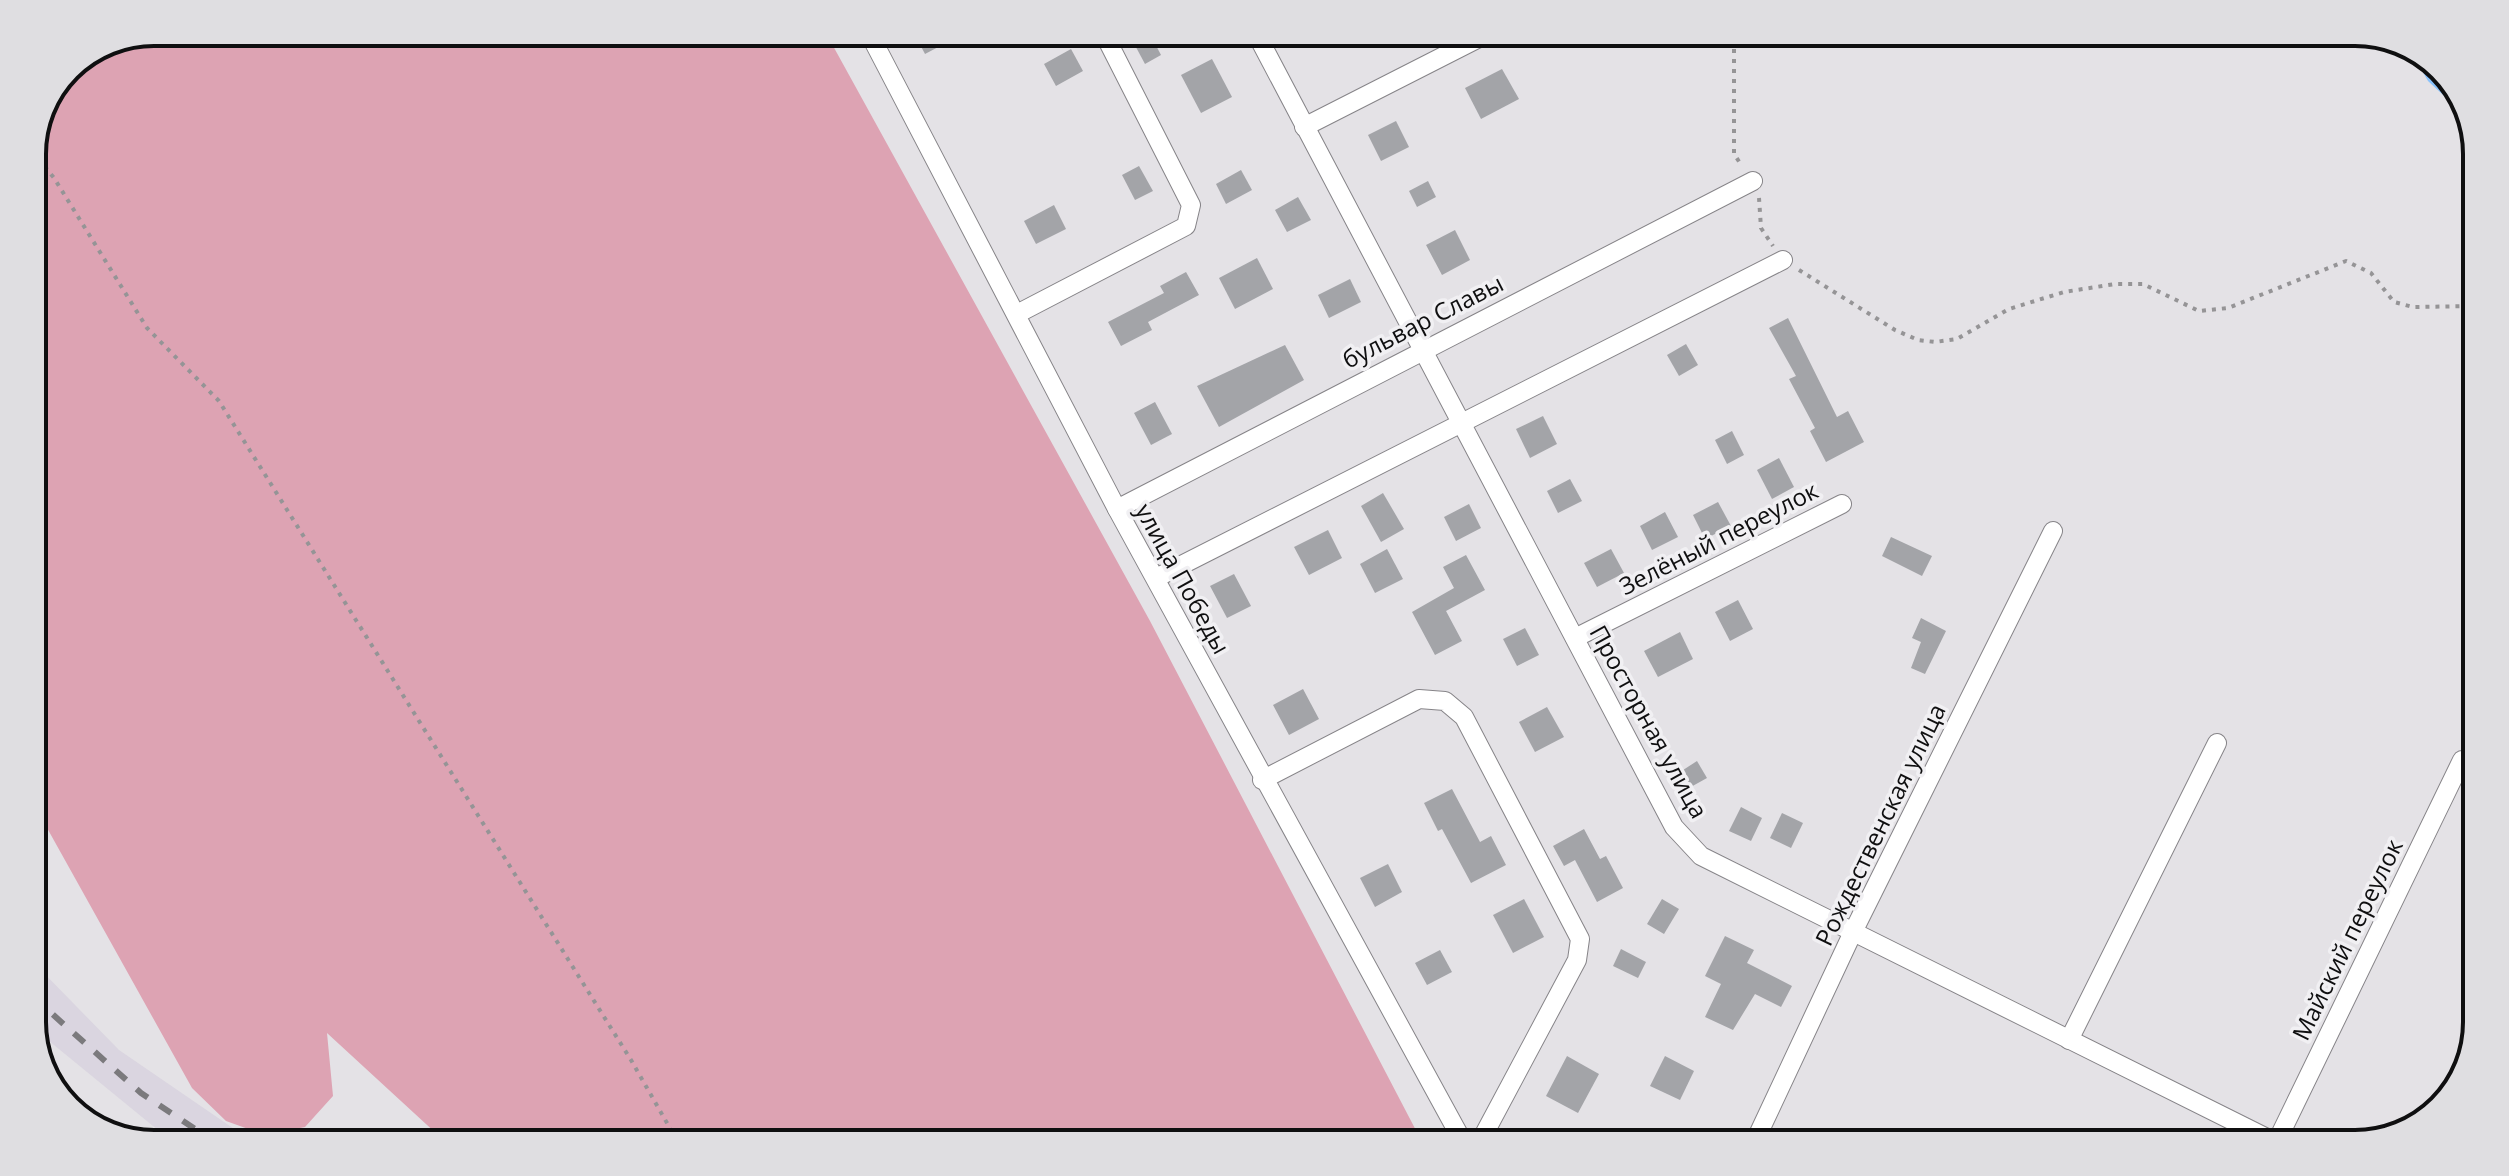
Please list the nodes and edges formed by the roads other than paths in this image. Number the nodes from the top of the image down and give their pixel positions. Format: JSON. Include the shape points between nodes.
{"nodes":[{"id":1,"x":876,"y":46,"type":"edge"},
{"id":2,"x":1110,"y":46,"type":"edge"},
{"id":3,"x":1263,"y":46,"type":"edge"},
{"id":4,"x":1463,"y":46,"type":"edge"},
{"id":5,"x":1304,"y":127,"type":"junction"},
{"id":6,"x":1753,"y":181,"type":"road end"},
{"id":7,"x":1783,"y":260,"type":"road end"},
{"id":8,"x":1017,"y":314,"type":"junction"},
{"id":9,"x":1424,"y":348,"type":"junction"},
{"id":10,"x":1463,"y":422,"type":"junction"},
{"id":11,"x":1842,"y":504,"type":"dead end"},
{"id":12,"x":1117,"y":509,"type":"junction"},
{"id":13,"x":2053,"y":531,"type":"dead end"},
{"id":14,"x":1156,"y":578,"type":"junction"},
{"id":15,"x":1575,"y":638,"type":"junction"},
{"id":16,"x":2217,"y":743,"type":"dead end"},
{"id":17,"x":2462,"y":760,"type":"dead end"},
{"id":18,"x":1262,"y":780,"type":"junction"},
{"id":19,"x":1853,"y":932,"type":"junction"},
{"id":20,"x":2069,"y":1040,"type":"junction"},
{"id":21,"x":1456,"y":1130,"type":"edge"},
{"id":22,"x":1486,"y":1130,"type":"edge"},
{"id":23,"x":1760,"y":1130,"type":"edge"},
{"id":24,"x":2253,"y":1130,"type":"edge"},
{"id":25,"x":2284,"y":1130,"type":"edge"}],
"edges":[{"from":1,"to":8,"type":"street","name":"улица Победы"},
{"from":2,"to":8,"type":"street","via":[[1191,205],[1186,226]]},
{"from":3,"to":5,"type":"street","name":"Просторная улица"},
{"from":4,"to":5,"type":"street"},
{"from":5,"to":9,"type":"street","name":"Просторная улица"},
{"from":6,"to":9,"type":"street","name":"бульвар Славы"},
{"from":7,"to":10,"type":"street"},
{"from":8,"to":12,"type":"street","name":"улица Победы"},
{"from":9,"to":10,"type":"street","name":"Просторная улица"},
{"from":9,"to":12,"type":"street","name":"бульвар Славы"},
{"from":10,"to":14,"type":"street"},
{"from":10,"to":15,"type":"street","name":"Просторная улица"},
{"from":11,"to":15,"type":"street","name":"Зелёный переулок"},
{"from":12,"to":14,"type":"street","name":"улица Победы"},
{"from":13,"to":19,"type":"street","name":"Рождественская улица"},
{"from":14,"to":18,"type":"street","name":"улица Победы"},
{"from":15,"to":19,"type":"street","name":"Просторная улица","via":[[1683,837],[1701,856]]},
{"from":16,"to":20,"type":"street"},
{"from":17,"to":25,"type":"street","name":"Майский переулок"},
{"from":18,"to":21,"type":"street","name":"улица Победы"},
{"from":18,"to":22,"type":"street","via":[[1419,699],[1445,701],[1464,717],[1580,939],[1577,960]]},
{"from":19,"to":20,"type":"street","name":"Просторная улица"},
{"from":19,"to":23,"type":"street","name":"Рождественская улица"},
{"from":20,"to":24,"type":"street","name":"Просторная улица"}]}
